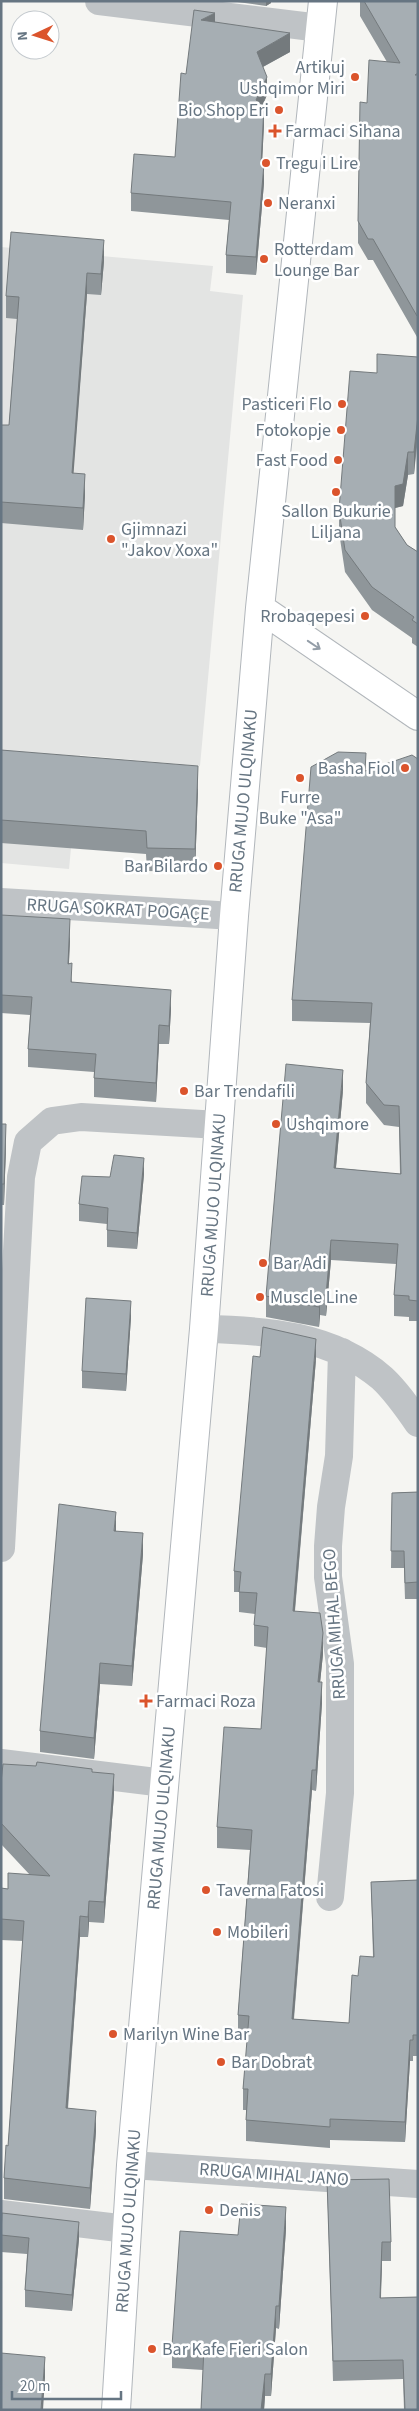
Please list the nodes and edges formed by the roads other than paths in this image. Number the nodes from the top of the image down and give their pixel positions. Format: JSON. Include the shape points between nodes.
{"nodes":[{"id":1,"x":99,"y":1,"type":"edge"},
{"id":2,"x":321,"y":14,"type":"edge"},
{"id":3,"x":260,"y":608,"type":"junction"},
{"id":4,"x":418,"y":716,"type":"edge"},
{"id":5,"x":1,"y":902,"type":"edge"},
{"id":6,"x":234,"y":916,"type":"junction"},
{"id":7,"x":219,"y":1125,"type":"junction"},
{"id":8,"x":204,"y":1329,"type":"junction"},
{"id":9,"x":342,"y":1352,"type":"junction"},
{"id":10,"x":418,"y":1423,"type":"edge"},
{"id":11,"x":3,"y":1478,"type":"edge"},
{"id":12,"x":1,"y":1548,"type":"edge"},
{"id":13,"x":1,"y":1763,"type":"edge"},
{"id":14,"x":164,"y":1783,"type":"junction"},
{"id":15,"x":330,"y":1897,"type":"dead end"},
{"id":16,"x":131,"y":2165,"type":"junction"},
{"id":17,"x":418,"y":2184,"type":"edge"},
{"id":18,"x":1,"y":2214,"type":"edge"},
{"id":19,"x":127,"y":2229,"type":"junction"},
{"id":20,"x":116,"y":2410,"type":"edge"}],
"edges":[{"from":1,"to":2,"type":"street"},
{"from":2,"to":3,"type":"main road","name":"RRUGA MUJO ULQINAKU"},
{"from":3,"to":4,"type":"main road","one_way":true},
{"from":3,"to":6,"type":"main road","name":"RRUGA MUJO ULQINAKU"},
{"from":5,"to":6,"type":"street","name":"RRUGA SOKRAT POGAÇE"},
{"from":6,"to":7,"type":"main road","name":"RRUGA MUJO ULQINAKU"},
{"from":7,"to":8,"type":"main road","name":"RRUGA MUJO ULQINAKU"},
{"from":7,"to":11,"type":"street","via":[[81,1117],[52,1121],[28,1142],[21,1177]]},
{"from":8,"to":9,"type":"street","via":[[255,1330],[317,1342]]},
{"from":8,"to":14,"type":"main road","name":"RRUGA MUJO ULQINAKU"},
{"from":9,"to":10,"type":"street","via":[[382,1379]]},
{"from":9,"to":15,"type":"street","name":"RRUGA MIHAL BEGO","via":[[339,1456],[328,1546],[328,1577],[340,1664],[340,1793]]},
{"from":11,"to":12,"type":"street"},
{"from":13,"to":14,"type":"street"},
{"from":14,"to":16,"type":"main road","name":"RRUGA MUJO ULQINAKU"},
{"from":16,"to":17,"type":"street","name":"RRUGA MIHAL JANO"},
{"from":16,"to":19,"type":"main road","name":"RRUGA MUJO ULQINAKU"},
{"from":18,"to":19,"type":"street"},
{"from":19,"to":20,"type":"main road","name":"RRUGA MUJO ULQINAKU"}]}
